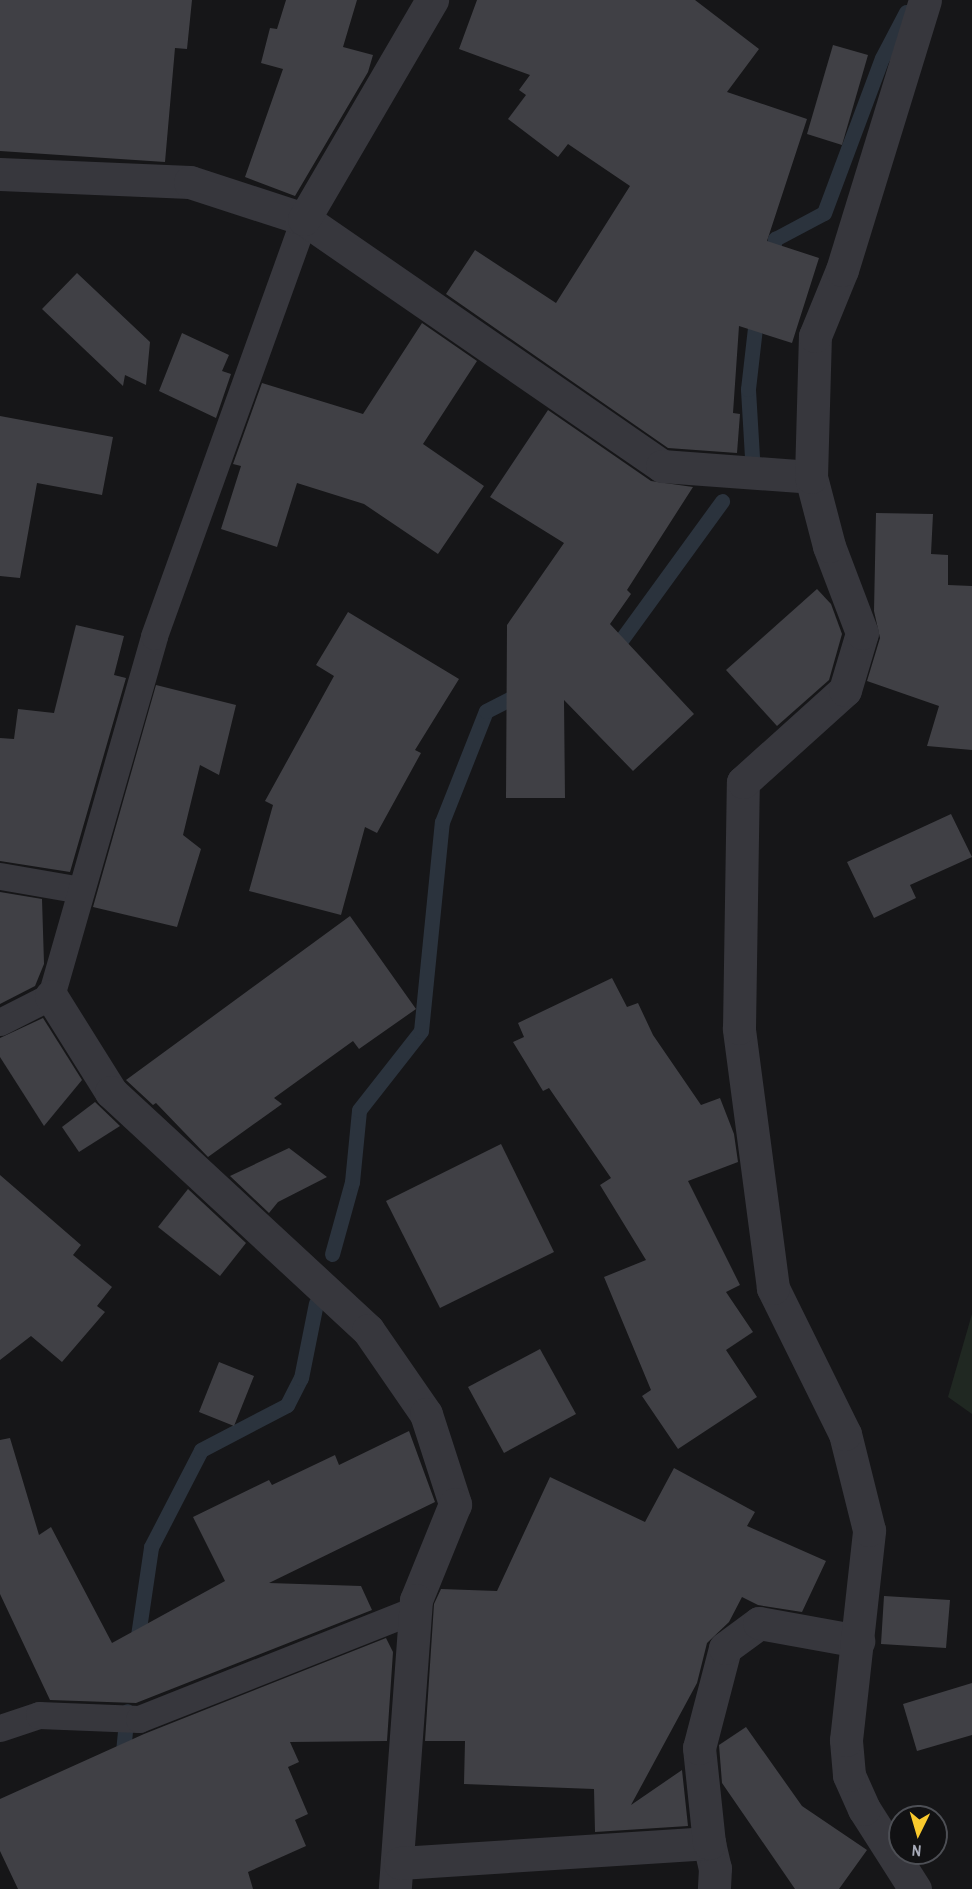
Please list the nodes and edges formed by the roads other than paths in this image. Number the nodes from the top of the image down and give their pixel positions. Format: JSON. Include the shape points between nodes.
{"nodes":[{"id":1,"x":432,"y":0,"type":"edge"},
{"id":2,"x":925,"y":0,"type":"edge"},
{"id":3,"x":0,"y":174,"type":"edge"},
{"id":4,"x":304,"y":219,"type":"junction"},
{"id":5,"x":811,"y":477,"type":"junction"},
{"id":6,"x":0,"y":876,"type":"edge"},
{"id":7,"x":81,"y":890,"type":"junction"},
{"id":8,"x":51,"y":996,"type":"junction"},
{"id":9,"x":0,"y":1022,"type":"edge"},
{"id":10,"x":415,"y":1610,"type":"junction"},
{"id":11,"x":858,"y":1641,"type":"junction"},
{"id":12,"x":0,"y":1728,"type":"edge"},
{"id":13,"x":709,"y":1843,"type":"junction"},
{"id":14,"x":397,"y":1876,"type":"edge"},
{"id":15,"x":714,"y":1889,"type":"edge"},
{"id":16,"x":915,"y":1889,"type":"edge"}],
"edges":[{"from":1,"to":4,"type":"street"},
{"from":2,"to":5,"type":"street","via":[[842,270],[815,336]]},
{"from":3,"to":4,"type":"street","via":[[190,182]]},
{"from":4,"to":5,"type":"street","via":[[662,466]]},
{"from":4,"to":7,"type":"lane","via":[[154,636]]},
{"from":5,"to":11,"type":"street","via":[[829,546],[862,633],[845,690],[743,782],[739,1028],[773,1288],[845,1434],[869,1530]]},
{"from":6,"to":7,"type":"lane"},
{"from":7,"to":8,"type":"lane"},
{"from":8,"to":9,"type":"lane"},
{"from":8,"to":10,"type":"street","via":[[111,1092],[368,1329],[426,1414],[455,1504]]},
{"from":10,"to":12,"type":"lane","via":[[139,1719],[39,1715]]},
{"from":10,"to":14,"type":"street"},
{"from":11,"to":13,"type":"street","via":[[759,1623],[725,1648],[699,1748]]},
{"from":11,"to":16,"type":"street","via":[[846,1740],[849,1775],[864,1809]]},
{"from":13,"to":14,"type":"street"},
{"from":13,"to":15,"type":"street","via":[[715,1868]]}]}
